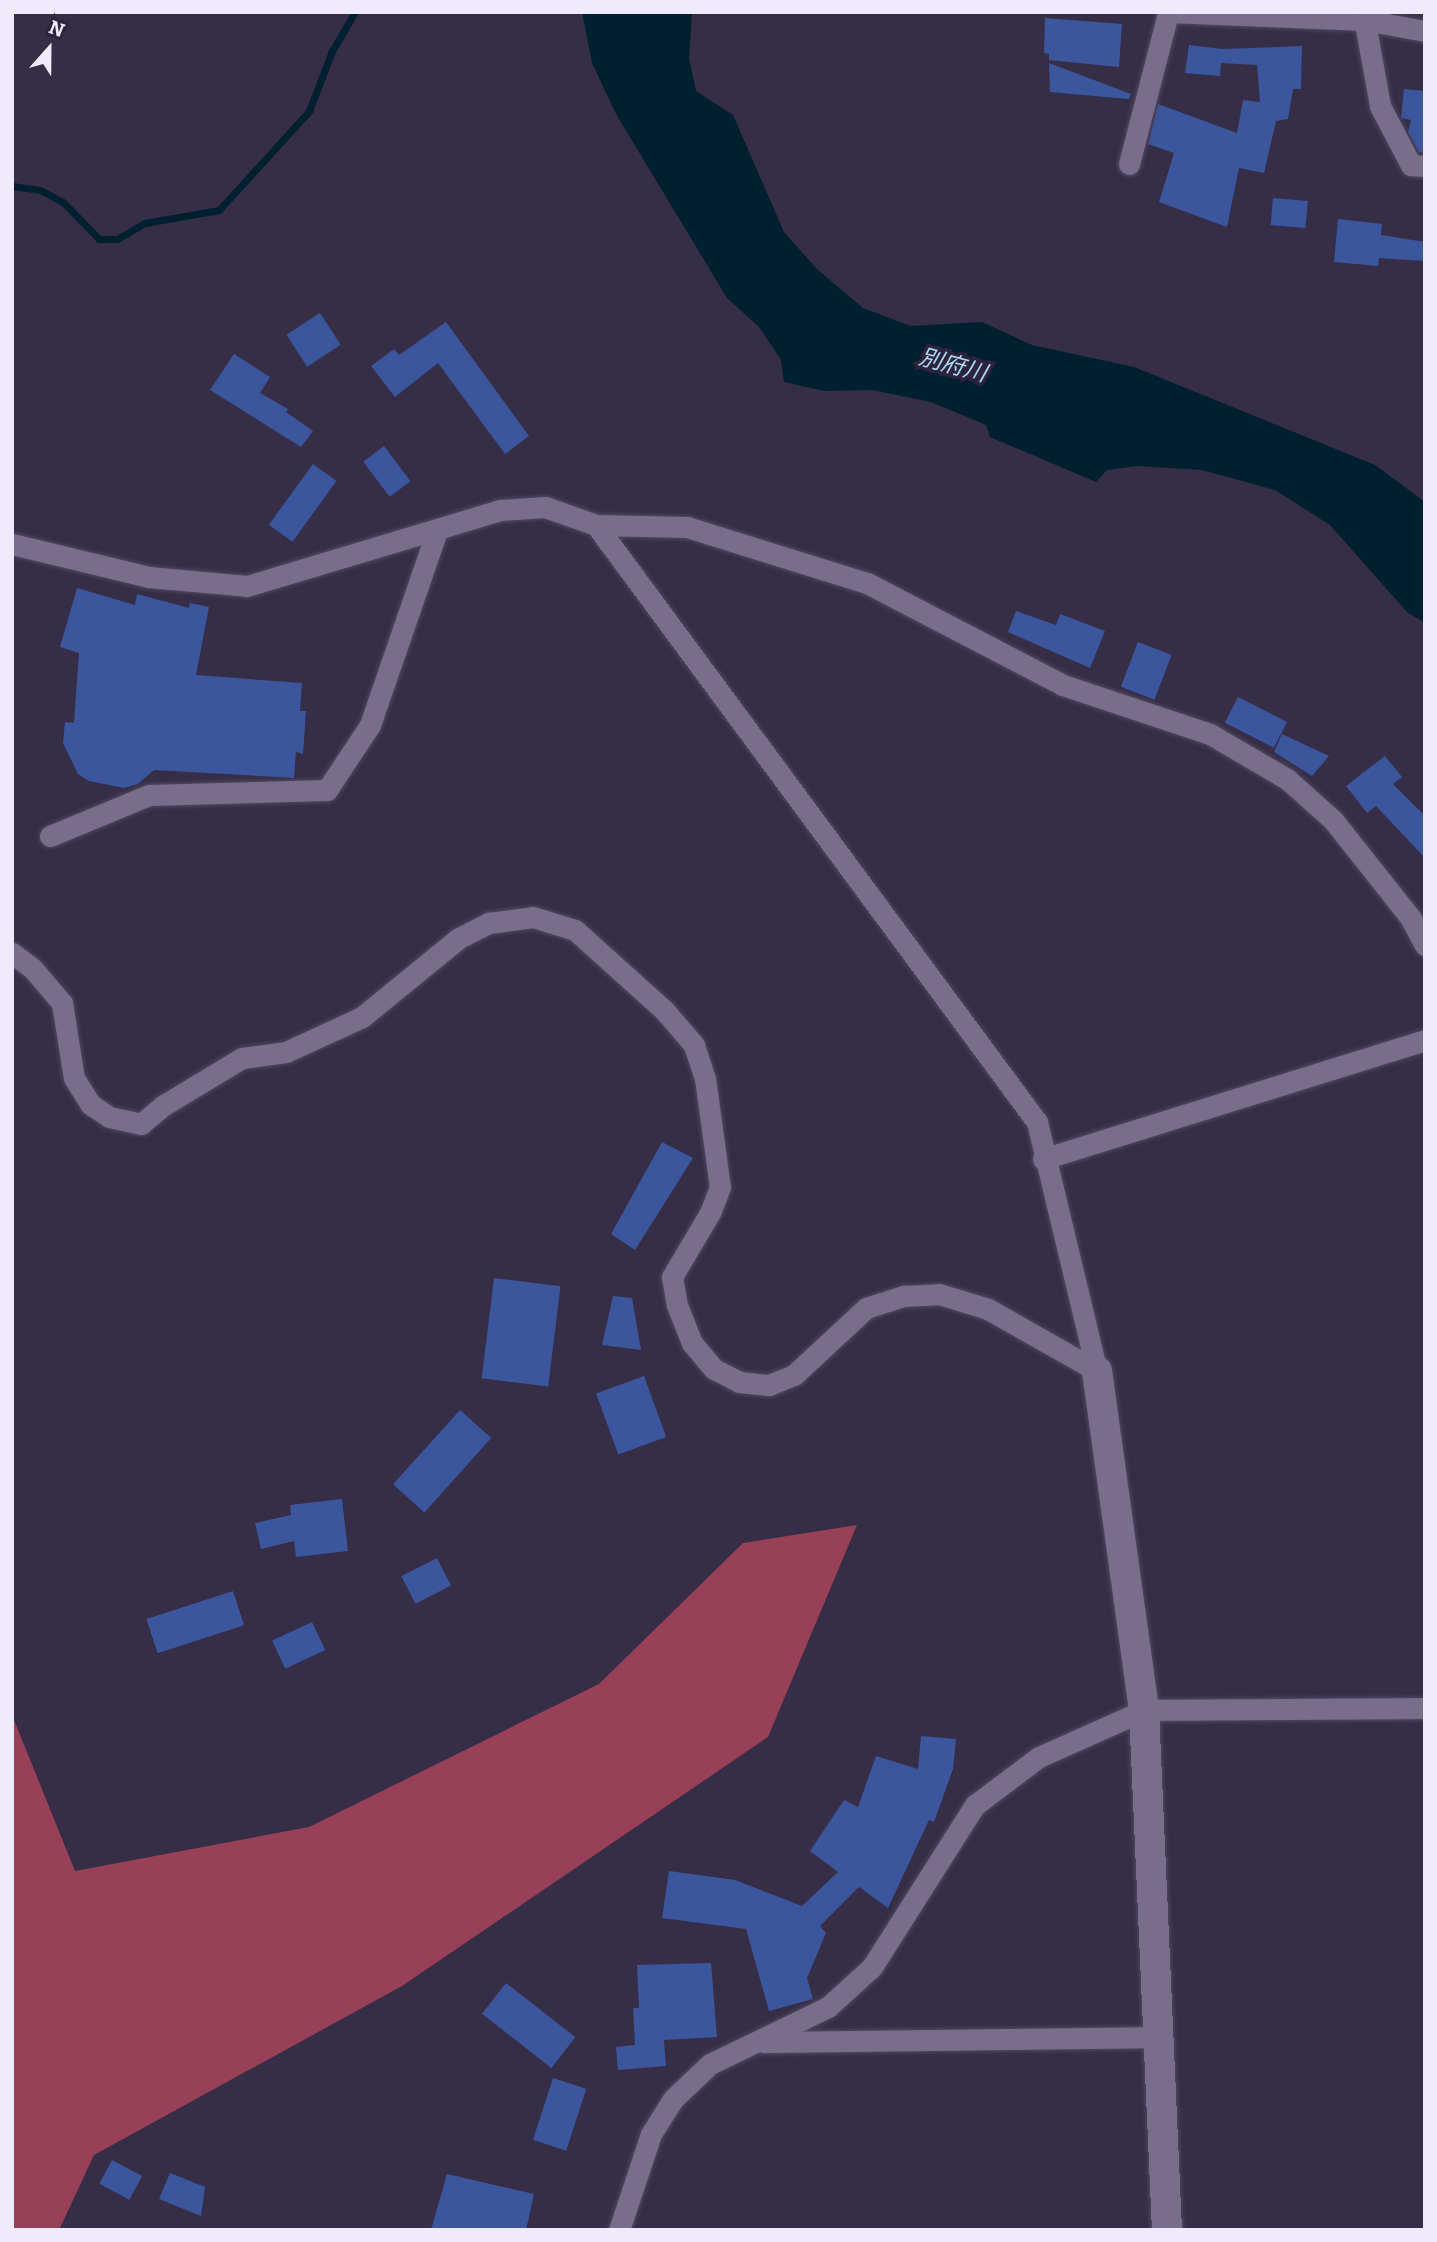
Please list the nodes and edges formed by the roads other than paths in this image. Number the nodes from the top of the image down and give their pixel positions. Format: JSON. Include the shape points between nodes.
{"nodes":[{"id":1,"x":1168,"y":13,"type":"edge"},
{"id":2,"x":1364,"y":16,"type":"edge"},
{"id":3,"x":1425,"y":31,"type":"edge"},
{"id":4,"x":1129,"y":163,"type":"dead end"},
{"id":5,"x":1425,"y":166,"type":"edge"},
{"id":6,"x":596,"y":525,"type":"junction"},
{"id":7,"x":437,"y":530,"type":"junction"},
{"id":8,"x":12,"y":544,"type":"edge"},
{"id":9,"x":50,"y":836,"type":"dead end"},
{"id":10,"x":1425,"y":945,"type":"edge"},
{"id":11,"x":12,"y":953,"type":"edge"},
{"id":12,"x":1425,"y":1040,"type":"edge"},
{"id":13,"x":1043,"y":1159,"type":"junction"},
{"id":14,"x":1097,"y":1371,"type":"junction"},
{"id":15,"x":1425,"y":1707,"type":"edge"},
{"id":16,"x":1144,"y":1710,"type":"junction"},
{"id":17,"x":1158,"y":2037,"type":"junction"},
{"id":18,"x":757,"y":2043,"type":"junction"},
{"id":19,"x":619,"y":2230,"type":"edge"},
{"id":20,"x":1167,"y":2230,"type":"edge"}],
"edges":[{"from":1,"to":2,"type":"street"},
{"from":1,"to":4,"type":"street"},
{"from":2,"to":3,"type":"street"},
{"from":2,"to":5,"type":"street","via":[[1380,106],[1411,165]]},
{"from":6,"to":7,"type":"street","via":[[545,507],[500,510]]},
{"from":6,"to":10,"type":"street","via":[[676,524],[825,568],[909,602],[1063,685],[1210,734],[1287,779],[1333,820],[1410,917]]},
{"from":6,"to":13,"type":"street","via":[[1030,1112],[1037,1122]]},
{"from":7,"to":8,"type":"street","via":[[247,586],[149,577]]},
{"from":7,"to":9,"type":"street","via":[[370,726],[327,790],[149,795]]},
{"from":11,"to":14,"type":"street","via":[[33,969],[62,1003],[74,1078],[90,1104],[109,1118],[141,1124],[242,1058],[286,1052],[362,1017],[459,938],[489,923],[533,917],[575,930],[664,1010],[694,1045],[705,1078],[720,1187],[712,1212],[672,1277],[692,1343],[714,1369],[739,1382],[769,1385],[794,1375],[866,1308],[904,1296],[939,1294],[1000,1315]]},
{"from":12,"to":13,"type":"street"},
{"from":13,"to":14,"type":"street"},
{"from":14,"to":16,"type":"street"},
{"from":15,"to":16,"type":"street"},
{"from":16,"to":17,"type":"street"},
{"from":16,"to":18,"type":"street","via":[[1039,1757],[975,1805],[872,1966],[828,2007]]},
{"from":17,"to":18,"type":"street"},
{"from":17,"to":20,"type":"street"},
{"from":18,"to":19,"type":"street","via":[[710,2064],[673,2099],[651,2134]]}]}
